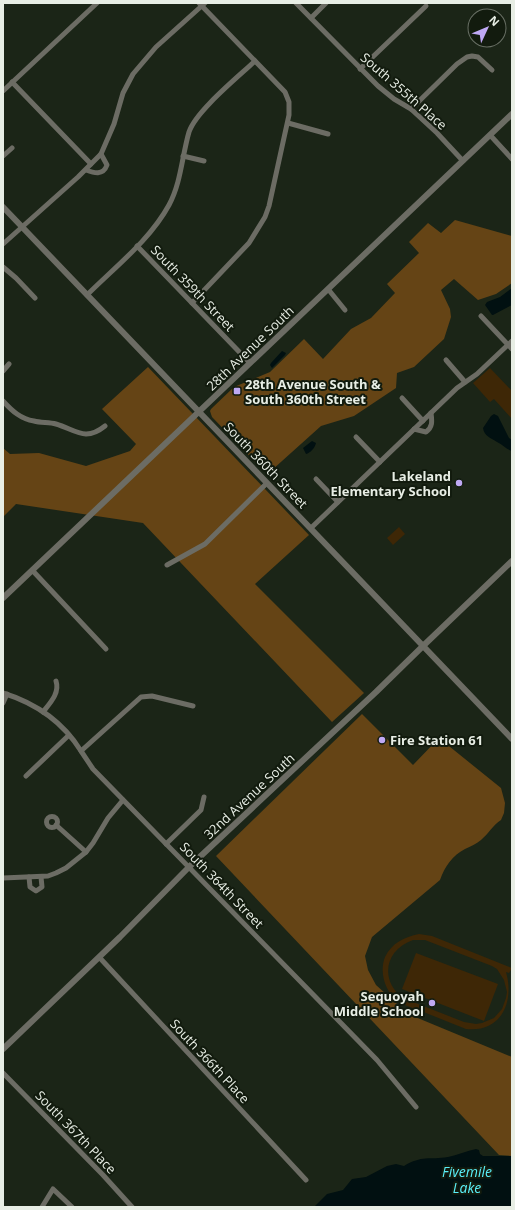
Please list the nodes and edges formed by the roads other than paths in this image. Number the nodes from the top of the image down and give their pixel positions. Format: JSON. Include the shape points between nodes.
{"nodes":[{"id":1,"x":97,"y":3,"type":"edge"},
{"id":2,"x":296,"y":3,"type":"edge"},
{"id":3,"x":326,"y":3,"type":"edge"},
{"id":4,"x":202,"y":4,"type":"edge"},
{"id":5,"x":426,"y":6,"type":"dead end"},
{"id":6,"x":311,"y":18,"type":"junction"},
{"id":7,"x":255,"y":61,"type":"junction"},
{"id":8,"x":360,"y":68,"type":"junction"},
{"id":9,"x":492,"y":70,"type":"dead end"},
{"id":10,"x":12,"y":82,"type":"junction"},
{"id":11,"x":3,"y":91,"type":"edge"},
{"id":12,"x":411,"y":109,"type":"junction"},
{"id":13,"x":512,"y":114,"type":"edge"},
{"id":14,"x":288,"y":123,"type":"junction"},
{"id":15,"x":328,"y":134,"type":"dead end"},
{"id":16,"x":490,"y":135,"type":"junction"},
{"id":17,"x":12,"y":148,"type":"dead end"},
{"id":18,"x":101,"y":154,"type":"junction"},
{"id":19,"x":3,"y":156,"type":"edge"},
{"id":20,"x":183,"y":156,"type":"junction"},
{"id":21,"x":512,"y":159,"type":"edge"},
{"id":22,"x":204,"y":161,"type":"dead end"},
{"id":23,"x":463,"y":161,"type":"junction"},
{"id":24,"x":91,"y":164,"type":"junction"},
{"id":25,"x":86,"y":170,"type":"junction"},
{"id":26,"x":3,"y":207,"type":"edge"},
{"id":27,"x":22,"y":226,"type":"junction"},
{"id":28,"x":3,"y":244,"type":"edge"},
{"id":29,"x":137,"y":246,"type":"junction"},
{"id":30,"x":3,"y":267,"type":"edge"},
{"id":31,"x":328,"y":289,"type":"junction"},
{"id":32,"x":87,"y":295,"type":"junction"},
{"id":33,"x":35,"y":298,"type":"dead end"},
{"id":34,"x":192,"y":303,"type":"junction"},
{"id":35,"x":345,"y":310,"type":"dead end"},
{"id":36,"x":481,"y":316,"type":"dead end"},
{"id":37,"x":511,"y":345,"type":"edge"},
{"id":38,"x":446,"y":360,"type":"dead end"},
{"id":39,"x":250,"y":363,"type":"junction"},
{"id":40,"x":9,"y":364,"type":"dead end"},
{"id":41,"x":3,"y":370,"type":"edge"},
{"id":42,"x":465,"y":382,"type":"junction"},
{"id":43,"x":402,"y":398,"type":"dead end"},
{"id":44,"x":3,"y":401,"type":"edge"},
{"id":45,"x":199,"y":412,"type":"junction"},
{"id":46,"x":431,"y":413,"type":"junction"},
{"id":47,"x":423,"y":421,"type":"junction"},
{"id":48,"x":106,"y":426,"type":"dead end"},
{"id":49,"x":414,"y":429,"type":"junction"},
{"id":50,"x":356,"y":437,"type":"dead end"},
{"id":51,"x":380,"y":462,"type":"junction"},
{"id":52,"x":316,"y":479,"type":"dead end"},
{"id":53,"x":267,"y":483,"type":"junction"},
{"id":54,"x":338,"y":502,"type":"junction"},
{"id":55,"x":311,"y":528,"type":"junction"},
{"id":56,"x":512,"y":561,"type":"edge"},
{"id":57,"x":166,"y":565,"type":"dead end"},
{"id":58,"x":32,"y":570,"type":"junction"},
{"id":59,"x":3,"y":598,"type":"edge"},
{"id":60,"x":423,"y":646,"type":"junction"},
{"id":61,"x":106,"y":649,"type":"dead end"},
{"id":62,"x":56,"y":681,"type":"dead end"},
{"id":63,"x":5,"y":693,"type":"edge"},
{"id":64,"x":3,"y":703,"type":"edge"},
{"id":65,"x":193,"y":706,"type":"dead end"},
{"id":66,"x":44,"y":712,"type":"junction"},
{"id":67,"x":69,"y":735,"type":"junction"},
{"id":68,"x":512,"y":739,"type":"edge"},
{"id":69,"x":81,"y":751,"type":"junction"},
{"id":70,"x":26,"y":776,"type":"dead end"},
{"id":71,"x":204,"y":797,"type":"dead end"},
{"id":72,"x":123,"y":800,"type":"junction"},
{"id":73,"x":56,"y":825,"type":"dead end"},
{"id":74,"x":166,"y":844,"type":"junction"},
{"id":75,"x":86,"y":852,"type":"junction"},
{"id":76,"x":189,"y":867,"type":"junction"},
{"id":77,"x":41,"y":876,"type":"junction"},
{"id":78,"x":28,"y":877,"type":"junction"},
{"id":79,"x":3,"y":878,"type":"edge"},
{"id":80,"x":99,"y":957,"type":"junction"},
{"id":81,"x":3,"y":1049,"type":"edge"},
{"id":82,"x":3,"y":1074,"type":"edge"},
{"id":83,"x":416,"y":1107,"type":"dead end"},
{"id":84,"x":306,"y":1180,"type":"dead end"},
{"id":85,"x":42,"y":1207,"type":"edge"},
{"id":86,"x":72,"y":1207,"type":"edge"},
{"id":87,"x":132,"y":1207,"type":"edge"}],
"edges":[{"from":1,"to":10,"type":"street"},
{"from":2,"to":6,"type":"street","name":"South 355th Place"},
{"from":3,"to":6,"type":"street"},
{"from":4,"to":7,"type":"street"},
{"from":4,"to":18,"type":"street","via":[[156,47],[133,74],[123,93],[114,124]]},
{"from":5,"to":8,"type":"street"},
{"from":6,"to":8,"type":"street","name":"South 355th Place"},
{"from":7,"to":14,"type":"street","via":[[284,92],[289,102]]},
{"from":7,"to":20,"type":"street","via":[[197,117],[189,131]]},
{"from":8,"to":12,"type":"street","name":"South 355th Place","via":[[386,93]]},
{"from":9,"to":12,"type":"street","via":[[478,57],[467,57]]},
{"from":10,"to":11,"type":"street"},
{"from":10,"to":24,"type":"street"},
{"from":12,"to":23,"type":"street","name":"South 355th Place"},
{"from":13,"to":16,"type":"street","name":"28th Avenue South"},
{"from":14,"to":15,"type":"street"},
{"from":14,"to":34,"type":"street","via":[[265,217],[249,243]]},
{"from":16,"to":21,"type":"street"},
{"from":16,"to":23,"type":"street","name":"28th Avenue South"},
{"from":17,"to":19,"type":"street"},
{"from":18,"to":24,"type":"street"},
{"from":18,"to":25,"type":"street","via":[[107,165],[104,170],[98,173]]},
{"from":20,"to":22,"type":"street"},
{"from":20,"to":29,"type":"street","via":[[170,204]]},
{"from":23,"to":31,"type":"street","name":"28th Avenue South"},
{"from":24,"to":25,"type":"street"},
{"from":25,"to":27,"type":"street"},
{"from":26,"to":27,"type":"street","name":"South 360th Street"},
{"from":27,"to":28,"type":"street"},
{"from":27,"to":32,"type":"street","name":"South 360th Street"},
{"from":29,"to":32,"type":"street"},
{"from":29,"to":34,"type":"street","name":"South 359th Street"},
{"from":30,"to":33,"type":"street"},
{"from":31,"to":35,"type":"street"},
{"from":31,"to":39,"type":"street","name":"28th Avenue South"},
{"from":32,"to":45,"type":"street","name":"South 360th Street"},
{"from":34,"to":39,"type":"street","name":"South 359th Street"},
{"from":36,"to":37,"type":"street"},
{"from":37,"to":42,"type":"street"},
{"from":38,"to":42,"type":"street"},
{"from":39,"to":45,"type":"street","name":"28th Avenue South"},
{"from":40,"to":41,"type":"street"},
{"from":42,"to":46,"type":"street"},
{"from":43,"to":47,"type":"street"},
{"from":44,"to":48,"type":"street","via":[[25,419],[56,424],[79,433],[94,433]]},
{"from":45,"to":53,"type":"street","name":"South 360th Street"},
{"from":45,"to":58,"type":"street","name":"28th Avenue South"},
{"from":46,"to":47,"type":"street"},
{"from":46,"to":49,"type":"street","via":[[432,426],[426,432]]},
{"from":47,"to":49,"type":"street"},
{"from":49,"to":51,"type":"street"},
{"from":50,"to":51,"type":"street"},
{"from":51,"to":54,"type":"street"},
{"from":52,"to":54,"type":"street"},
{"from":53,"to":55,"type":"street","name":"South 360th Street"},
{"from":53,"to":57,"type":"street","via":[[205,544]]},
{"from":54,"to":55,"type":"street"},
{"from":55,"to":60,"type":"street","name":"South 360th Street"},
{"from":56,"to":60,"type":"street","name":"32nd Avenue South"},
{"from":58,"to":59,"type":"street","name":"28th Avenue South"},
{"from":58,"to":61,"type":"street"},
{"from":60,"to":68,"type":"street","name":"South 360th Street"},
{"from":60,"to":76,"type":"street","name":"32nd Avenue South"},
{"from":62,"to":66,"type":"street","via":[[57,692]]},
{"from":63,"to":64,"type":"street"},
{"from":63,"to":66,"type":"street","name":"South 364th Street"},
{"from":65,"to":69,"type":"street","via":[[152,696],[141,697]]},
{"from":66,"to":67,"type":"street","name":"South 364th Street"},
{"from":67,"to":69,"type":"street","name":"South 364th Street"},
{"from":67,"to":70,"type":"street"},
{"from":69,"to":72,"type":"street","name":"South 364th Street","via":[[93,769]]},
{"from":71,"to":74,"type":"street","via":[[202,810]]},
{"from":72,"to":74,"type":"street","name":"South 364th Street"},
{"from":72,"to":75,"type":"street"},
{"from":73,"to":75,"type":"street"},
{"from":74,"to":76,"type":"street","name":"South 364th Street"},
{"from":75,"to":77,"type":"street","via":[[56,874]]},
{"from":76,"to":80,"type":"street","name":"32nd Avenue South"},
{"from":76,"to":83,"type":"street","name":"South 364th Street","via":[[377,1060]]},
{"from":77,"to":78,"type":"street"},
{"from":77,"to":78,"type":"street","via":[[42,887],[36,891],[30,887]]},
{"from":78,"to":79,"type":"street"},
{"from":80,"to":81,"type":"street","name":"32nd Avenue South"},
{"from":80,"to":84,"type":"street","name":"South 366th Place"},
{"from":82,"to":87,"type":"street","name":"South 367th Place","via":[[104,1175]]},
{"from":85,"to":86,"type":"street","via":[[53,1189]]}]}
